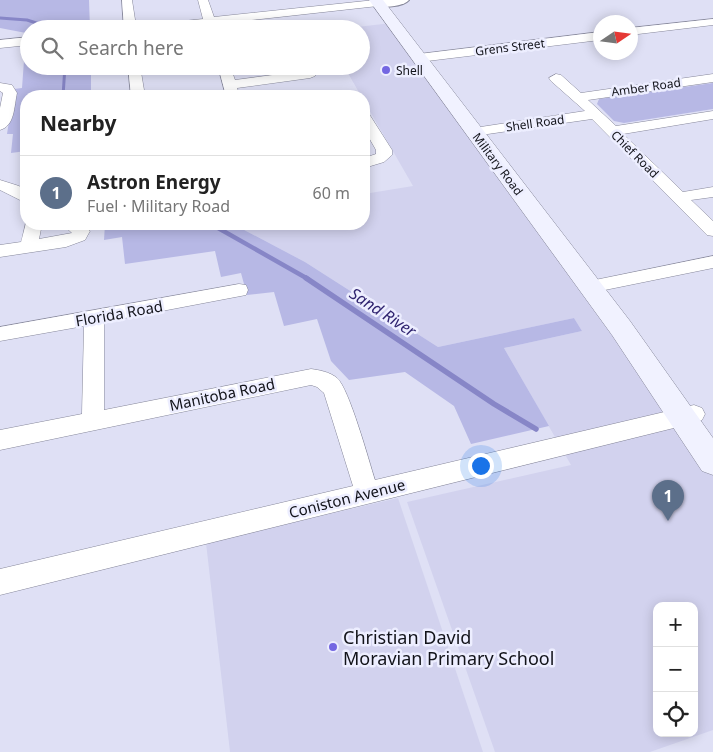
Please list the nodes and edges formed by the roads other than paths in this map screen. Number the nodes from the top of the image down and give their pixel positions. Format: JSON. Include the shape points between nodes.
{"nodes":[{"id":1,"x":127,"y":0,"type":"edge"},
{"id":2,"x":203,"y":0,"type":"edge"},
{"id":3,"x":278,"y":0,"type":"edge"},
{"id":4,"x":402,"y":0,"type":"edge"},
{"id":5,"x":377,"y":1,"type":"edge"},
{"id":6,"x":287,"y":17,"type":"junction"},
{"id":7,"x":129,"y":20,"type":"edge"},
{"id":8,"x":209,"y":20,"type":"edge"},
{"id":9,"x":258,"y":20,"type":"edge"},
{"id":10,"x":713,"y":22,"type":"edge"},
{"id":11,"x":638,"y":31,"type":"edge"},
{"id":12,"x":593,"y":37,"type":"edge"},
{"id":13,"x":20,"y":42,"type":"edge"},
{"id":14,"x":0,"y":44,"type":"edge"},
{"id":15,"x":419,"y":58,"type":"junction"},
{"id":16,"x":135,"y":75,"type":"edge"},
{"id":17,"x":227,"y":75,"type":"edge"},
{"id":18,"x":305,"y":75,"type":"edge"},
{"id":19,"x":556,"y":78,"type":"dead end"},
{"id":20,"x":713,"y":78,"type":"edge"},
{"id":21,"x":0,"y":86,"type":"edge"},
{"id":22,"x":137,"y":90,"type":"edge"},
{"id":23,"x":231,"y":90,"type":"edge"},
{"id":24,"x":236,"y":90,"type":"edge"},
{"id":25,"x":578,"y":97,"type":"junction"},
{"id":26,"x":595,"y":114,"type":"junction"},
{"id":27,"x":713,"y":115,"type":"edge"},
{"id":28,"x":0,"y":126,"type":"edge"},
{"id":29,"x":370,"y":127,"type":"edge"},
{"id":30,"x":613,"y":131,"type":"junction"},
{"id":31,"x":474,"y":132,"type":"junction"},
{"id":32,"x":370,"y":162,"type":"edge"},
{"id":33,"x":0,"y":185,"type":"edge"},
{"id":34,"x":713,"y":192,"type":"edge"},
{"id":35,"x":20,"y":194,"type":"edge"},
{"id":36,"x":680,"y":198,"type":"junction"},
{"id":37,"x":33,"y":230,"type":"edge"},
{"id":38,"x":79,"y":230,"type":"edge"},
{"id":39,"x":713,"y":231,"type":"edge"},
{"id":40,"x":29,"y":246,"type":"junction"},
{"id":41,"x":0,"y":250,"type":"edge"},
{"id":42,"x":713,"y":262,"type":"edge"},
{"id":43,"x":590,"y":287,"type":"junction"},
{"id":44,"x":239,"y":290,"type":"dead end"},
{"id":45,"x":94,"y":318,"type":"junction"},
{"id":46,"x":0,"y":334,"type":"edge"},
{"id":47,"x":688,"y":416,"type":"junction"},
{"id":48,"x":93,"y":421,"type":"junction"},
{"id":49,"x":713,"y":438,"type":"edge"},
{"id":50,"x":0,"y":440,"type":"edge"},
{"id":51,"x":713,"y":462,"type":"edge"},
{"id":52,"x":367,"y":493,"type":"junction"},
{"id":53,"x":0,"y":582,"type":"edge"}],
"edges":[{"from":1,"to":7,"type":"street"},
{"from":2,"to":8,"type":"street"},
{"from":3,"to":6,"type":"street"},
{"from":4,"to":5,"type":"street"},
{"from":5,"to":6,"type":"street"},
{"from":5,"to":15,"type":"main road","name":"Military Road"},
{"from":6,"to":9,"type":"street"},
{"from":10,"to":11,"type":"street"},
{"from":12,"to":15,"type":"street","name":"Grens Street"},
{"from":13,"to":14,"type":"street"},
{"from":15,"to":31,"type":"main road","name":"Military Road"},
{"from":16,"to":22,"type":"street"},
{"from":17,"to":23,"type":"street"},
{"from":18,"to":24,"type":"street"},
{"from":19,"to":25,"type":"street","name":"Chief Road"},
{"from":20,"to":25,"type":"street","name":"Amber Road"},
{"from":21,"to":28,"type":"street","via":[[10,93],[4,123]]},
{"from":25,"to":26,"type":"street","name":"Chief Road"},
{"from":26,"to":30,"type":"street","name":"Chief Road"},
{"from":26,"to":31,"type":"street","name":"Shell Road"},
{"from":27,"to":30,"type":"street"},
{"from":29,"to":32,"type":"street","via":[[384,150],[380,159]]},
{"from":30,"to":36,"type":"street","name":"Chief Road"},
{"from":31,"to":43,"type":"main road","name":"Military Road"},
{"from":33,"to":35,"type":"street"},
{"from":34,"to":36,"type":"street"},
{"from":36,"to":39,"type":"street","name":"Chief Road"},
{"from":37,"to":40,"type":"street"},
{"from":38,"to":40,"type":"street","via":[[79,236]]},
{"from":40,"to":41,"type":"street"},
{"from":42,"to":43,"type":"street"},
{"from":43,"to":47,"type":"main road","name":"Military Road"},
{"from":44,"to":45,"type":"street","name":"Florida Road"},
{"from":45,"to":46,"type":"street","name":"Florida Road"},
{"from":45,"to":48,"type":"street"},
{"from":47,"to":49,"type":"main road","name":"Military Road"},
{"from":47,"to":51,"type":"main road","name":"Military Road"},
{"from":47,"to":52,"type":"street","name":"Coniston Avenue"},
{"from":48,"to":50,"type":"street","name":"Manitoba Road"},
{"from":48,"to":52,"type":"street","name":"Manitoba Road","via":[[302,378],[322,379],[334,390]]},
{"from":52,"to":53,"type":"street","name":"Coniston Avenue"}]}
